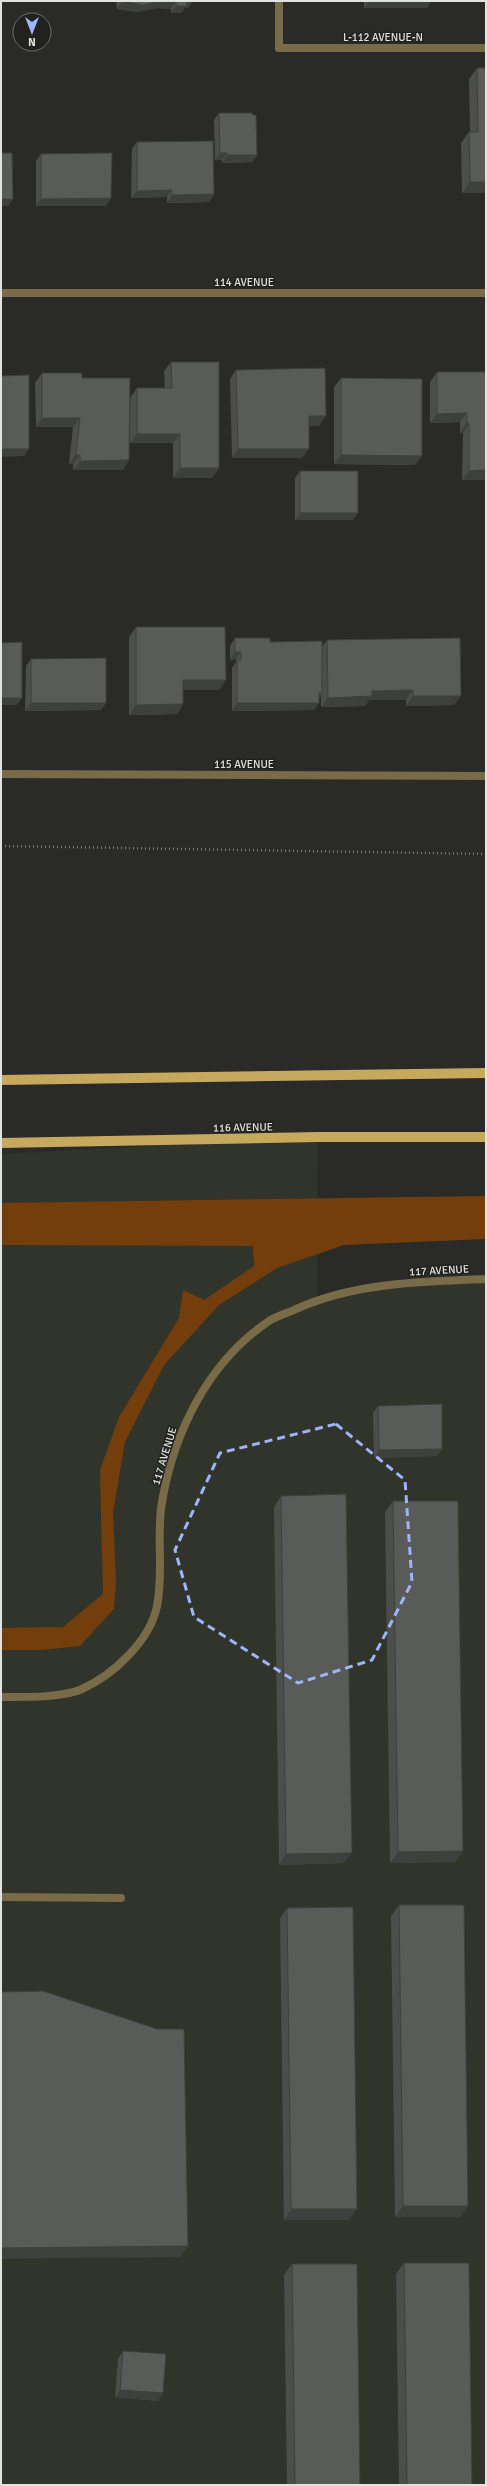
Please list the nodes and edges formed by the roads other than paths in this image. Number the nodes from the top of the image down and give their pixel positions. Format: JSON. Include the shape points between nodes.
{"nodes":[{"id":1,"x":279,"y":1,"type":"edge"},
{"id":2,"x":486,"y":48,"type":"edge"},
{"id":3,"x":1,"y":293,"type":"edge"},
{"id":4,"x":486,"y":293,"type":"edge"},
{"id":5,"x":1,"y":774,"type":"edge"},
{"id":6,"x":486,"y":776,"type":"edge"},
{"id":7,"x":486,"y":1073,"type":"edge"},
{"id":8,"x":1,"y":1080,"type":"edge"},
{"id":9,"x":486,"y":1137,"type":"edge"},
{"id":10,"x":1,"y":1143,"type":"edge"},
{"id":11,"x":486,"y":1279,"type":"edge"},
{"id":12,"x":1,"y":1697,"type":"edge"},
{"id":13,"x":1,"y":1897,"type":"edge"},
{"id":14,"x":121,"y":1898,"type":"dead end"}],
"edges":[{"from":1,"to":2,"type":"street","name":"L-112 AVENUE-N","via":[[279,48]]},
{"from":3,"to":4,"type":"street","name":"114 AVENUE"},
{"from":5,"to":6,"type":"street","name":"115 AVENUE"},
{"from":7,"to":8,"type":"main road"},
{"from":9,"to":10,"type":"main road","name":"116 AVENUE","via":[[310,1137]]},
{"from":11,"to":12,"type":"street","name":"117 AVENUE","via":[[403,1283],[354,1290],[317,1300],[270,1321],[239,1346],[192,1407],[177,1444],[162,1503],[157,1608],[142,1639],[118,1668],[81,1690],[36,1697]]},
{"from":13,"to":14,"type":"street"}]}
